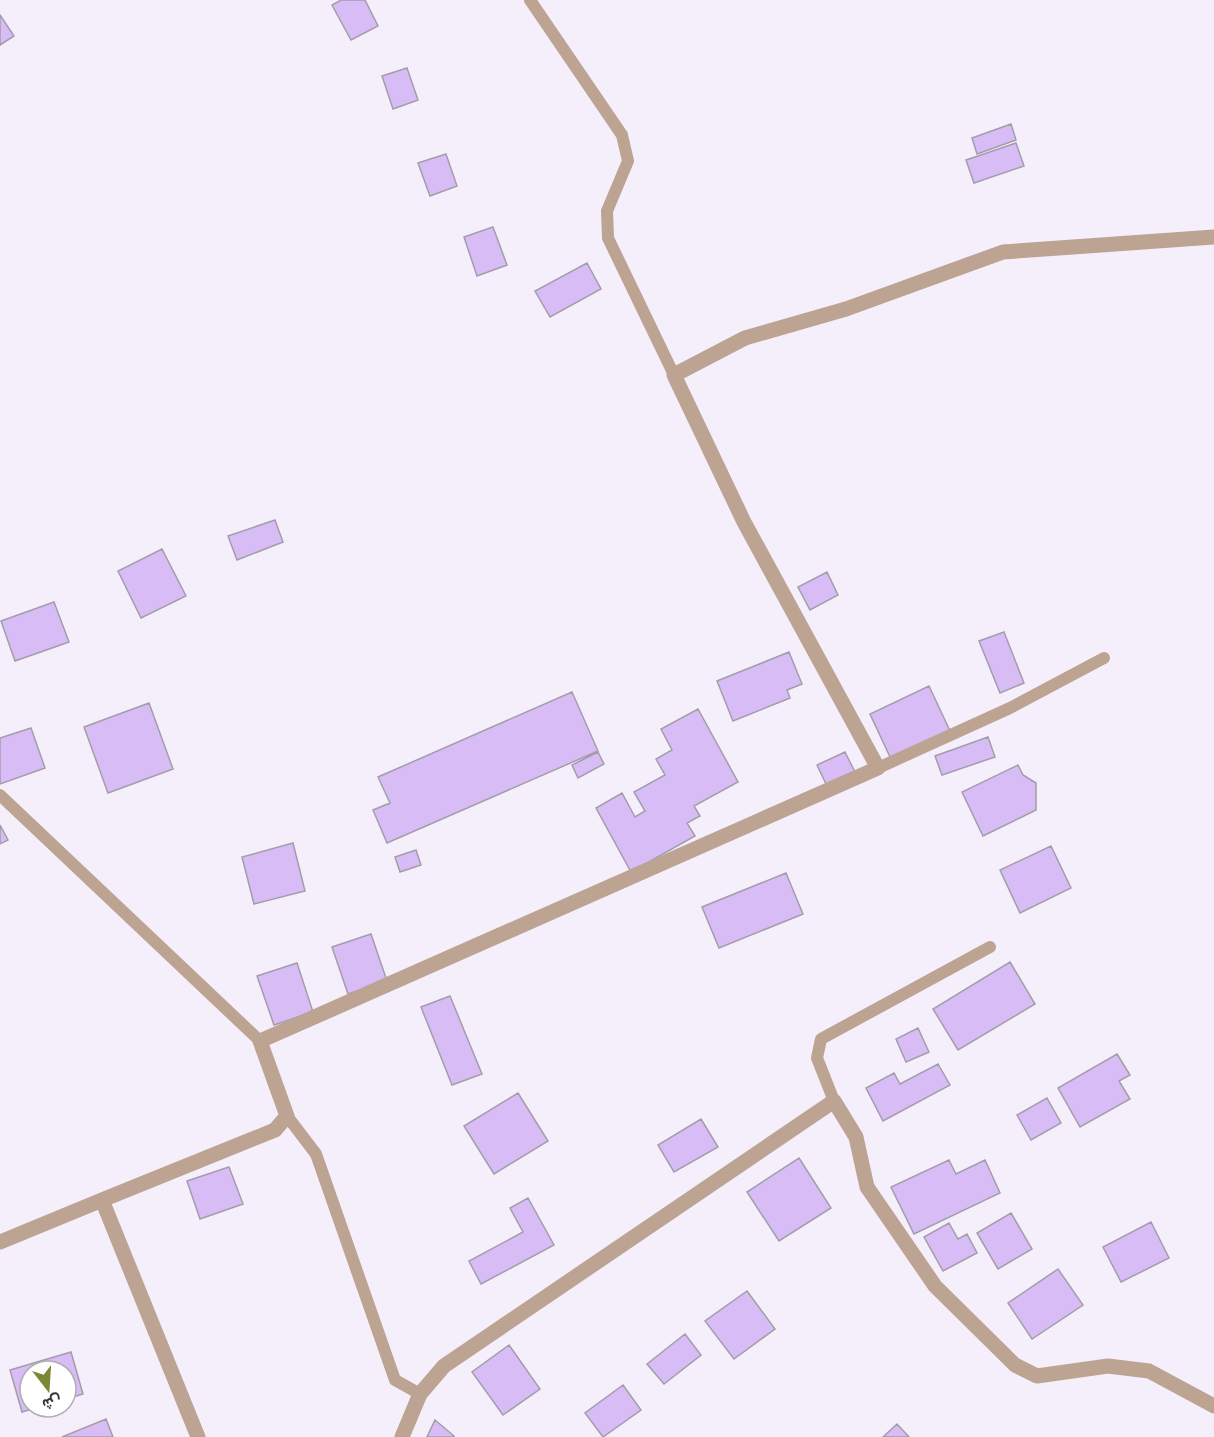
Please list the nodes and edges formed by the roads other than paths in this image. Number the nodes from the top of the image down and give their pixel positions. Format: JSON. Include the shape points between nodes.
{"nodes":[{"id":1,"x":530,"y":0,"type":"edge"},
{"id":2,"x":1214,"y":237,"type":"edge"},
{"id":3,"x":674,"y":375,"type":"junction"},
{"id":4,"x":1104,"y":658,"type":"dead end"},
{"id":5,"x":878,"y":768,"type":"junction"},
{"id":6,"x":0,"y":795,"type":"edge"},
{"id":7,"x":990,"y":947,"type":"dead end"},
{"id":8,"x":260,"y":1041,"type":"junction"},
{"id":9,"x":834,"y":1101,"type":"junction"},
{"id":10,"x":287,"y":1116,"type":"junction"},
{"id":11,"x":102,"y":1200,"type":"junction"},
{"id":12,"x":0,"y":1242,"type":"edge"},
{"id":13,"x":420,"y":1394,"type":"junction"},
{"id":14,"x":1214,"y":1406,"type":"edge"},
{"id":15,"x":198,"y":1437,"type":"edge"},
{"id":16,"x":402,"y":1437,"type":"edge"}],
"edges":[{"from":1,"to":3,"type":"lane","via":[[622,135],[628,161],[607,211],[608,238]]},
{"from":2,"to":3,"type":"street","via":[[1003,252],[846,309],[746,338]]},
{"from":3,"to":5,"type":"street","via":[[744,522]]},
{"from":4,"to":5,"type":"lane","via":[[1010,708]]},
{"from":5,"to":8,"type":"street"},
{"from":6,"to":8,"type":"lane"},
{"from":7,"to":9,"type":"lane","via":[[821,1039],[818,1058]]},
{"from":8,"to":10,"type":"street"},
{"from":9,"to":13,"type":"street","via":[[444,1365]]},
{"from":9,"to":14,"type":"street","via":[[856,1137],[867,1187],[935,1286],[1015,1365],[1037,1376],[1108,1366],[1149,1371]]},
{"from":10,"to":11,"type":"street","via":[[275,1130]]},
{"from":10,"to":13,"type":"lane","via":[[316,1154],[395,1380]]},
{"from":11,"to":12,"type":"street"},
{"from":11,"to":15,"type":"street"},
{"from":13,"to":16,"type":"street"}]}
